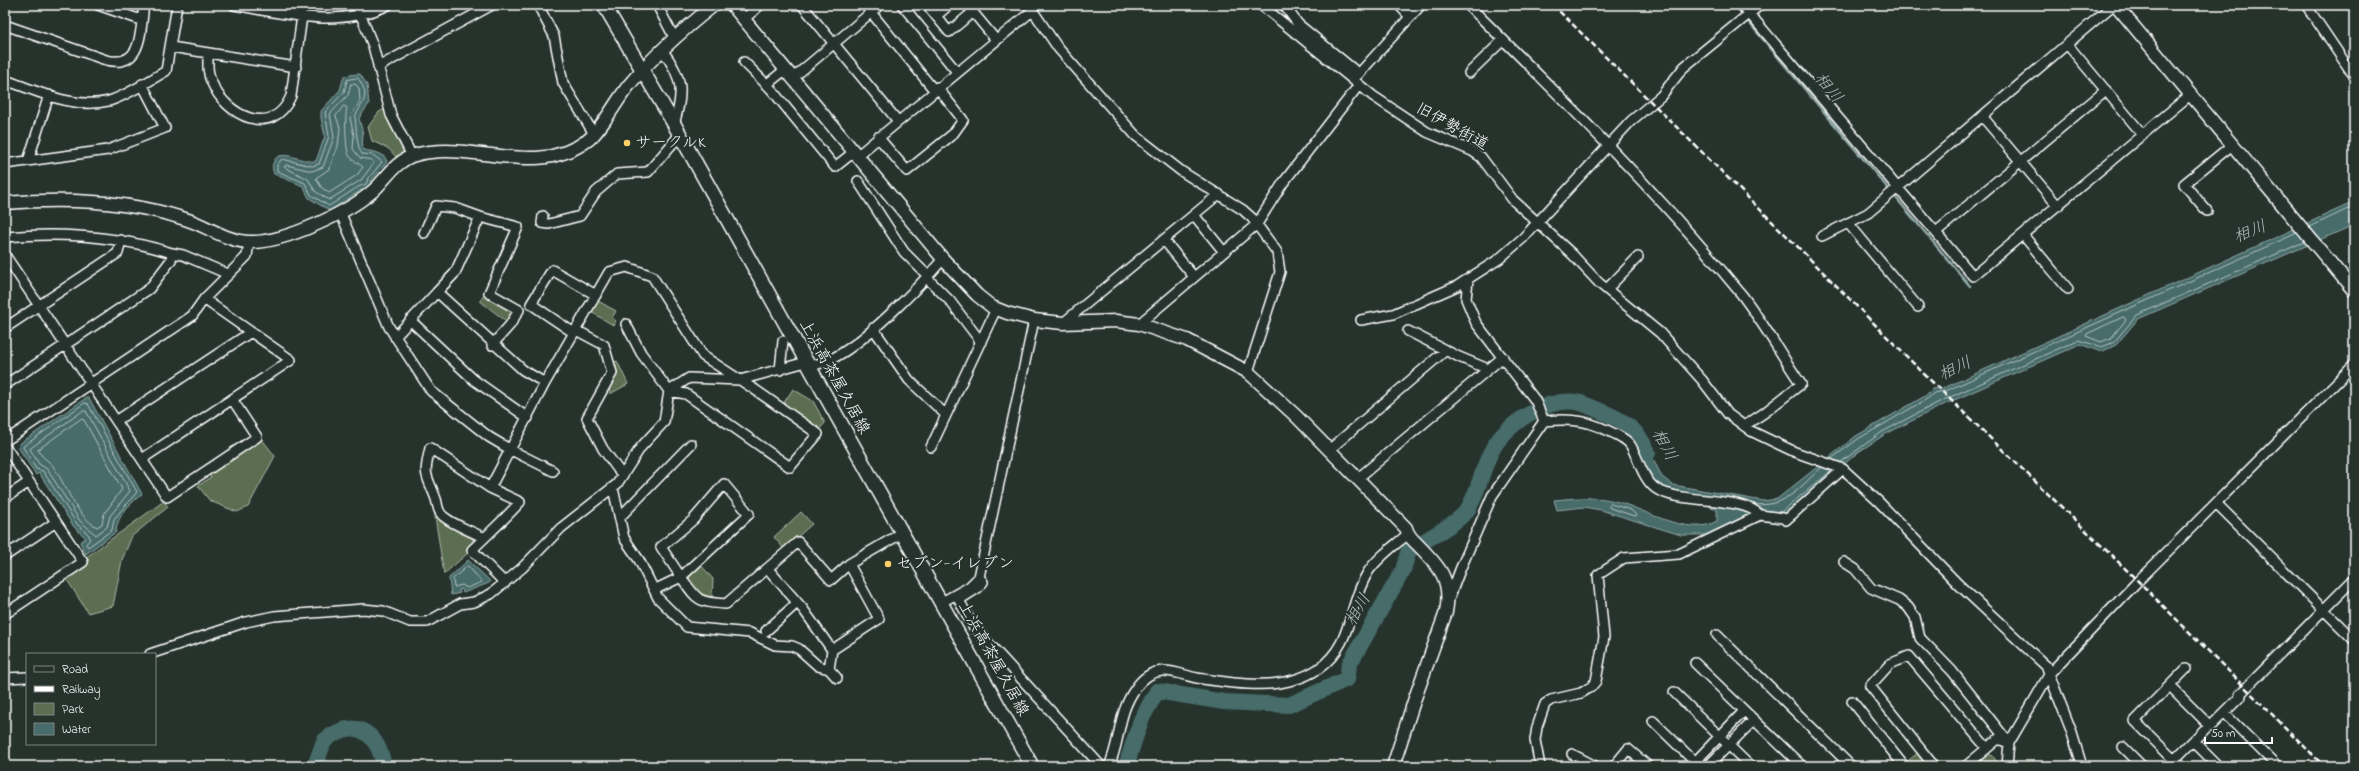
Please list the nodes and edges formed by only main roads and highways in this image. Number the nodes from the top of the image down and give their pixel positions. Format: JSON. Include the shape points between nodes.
{"nodes":[{"id":1,"x":604,"y":5,"type":"edge"},
{"id":2,"x":1032,"y":766,"type":"edge"}],
"edges":[{"from":1,"to":2,"type":"main road","name":"上浜高茶屋久居線","via":[[643,70]]}]}
